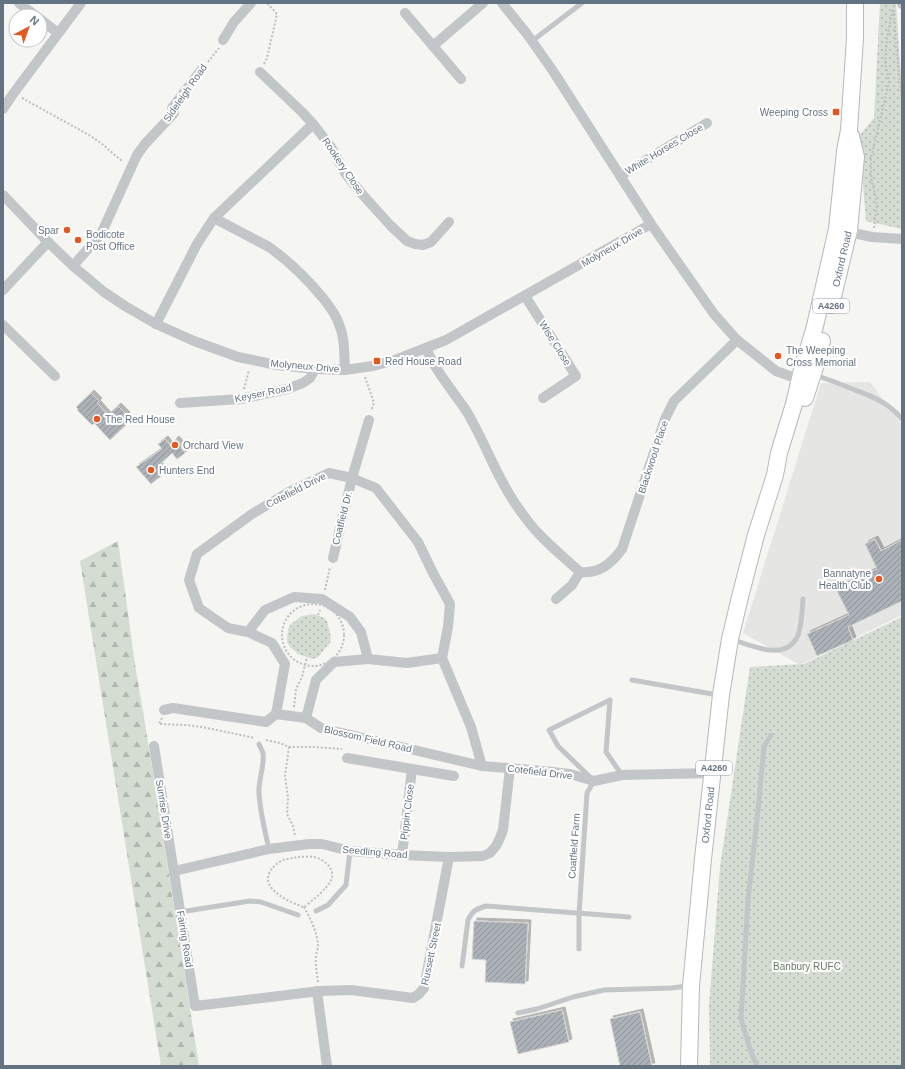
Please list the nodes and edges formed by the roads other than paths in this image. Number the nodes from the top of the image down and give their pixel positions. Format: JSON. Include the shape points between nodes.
{"nodes":[{"id":1,"x":81,"y":3,"type":"edge"},
{"id":2,"x":251,"y":3,"type":"edge"},
{"id":3,"x":483,"y":3,"type":"edge"},
{"id":4,"x":582,"y":3,"type":"edge"},
{"id":5,"x":855,"y":3,"type":"edge"},
{"id":6,"x":504,"y":4,"type":"edge"},
{"id":7,"x":405,"y":13,"type":"dead end"},
{"id":8,"x":48,"y":25,"type":"edge"},
{"id":9,"x":58,"y":33,"type":"junction"},
{"id":10,"x":223,"y":40,"type":"road end"},
{"id":11,"x":532,"y":41,"type":"junction"},
{"id":12,"x":433,"y":46,"type":"junction"},
{"id":13,"x":202,"y":69,"type":"road end"},
{"id":14,"x":260,"y":72,"type":"road end"},
{"id":15,"x":461,"y":79,"type":"dead end"},
{"id":16,"x":3,"y":109,"type":"edge"},
{"id":17,"x":707,"y":123,"type":"dead end"},
{"id":18,"x":312,"y":124,"type":"junction"},
{"id":19,"x":620,"y":176,"type":"junction"},
{"id":20,"x":3,"y":195,"type":"edge"},
{"id":21,"x":214,"y":218,"type":"junction"},
{"id":22,"x":450,"y":222,"type":"dead end"},
{"id":23,"x":651,"y":224,"type":"junction"},
{"id":24,"x":843,"y":230,"type":"junction"},
{"id":25,"x":902,"y":239,"type":"edge"},
{"id":26,"x":48,"y":242,"type":"junction"},
{"id":27,"x":73,"y":266,"type":"junction"},
{"id":28,"x":3,"y":290,"type":"edge"},
{"id":29,"x":525,"y":296,"type":"junction"},
{"id":30,"x":156,"y":324,"type":"junction"},
{"id":31,"x":3,"y":325,"type":"edge"},
{"id":32,"x":737,"y":340,"type":"junction"},
{"id":33,"x":426,"y":348,"type":"junction"},
{"id":34,"x":315,"y":369,"type":"junction"},
{"id":35,"x":345,"y":370,"type":"junction"},
{"id":36,"x":55,"y":376,"type":"dead end"},
{"id":37,"x":806,"y":377,"type":"junction"},
{"id":38,"x":543,"y":398,"type":"dead end"},
{"id":39,"x":180,"y":403,"type":"dead end"},
{"id":40,"x":902,"y":419,"type":"edge"},
{"id":41,"x":369,"y":420,"type":"road end"},
{"id":42,"x":352,"y":478,"type":"junction"},
{"id":43,"x":333,"y":558,"type":"road end"},
{"id":44,"x":580,"y":572,"type":"junction"},
{"id":45,"x":556,"y":599,"type":"dead end"},
{"id":46,"x":803,"y":600,"type":"dead end"},
{"id":47,"x":248,"y":632,"type":"junction"},
{"id":48,"x":730,"y":638,"type":"junction"},
{"id":49,"x":442,"y":658,"type":"junction"},
{"id":50,"x":368,"y":659,"type":"junction"},
{"id":51,"x":632,"y":680,"type":"dead end"},
{"id":52,"x":721,"y":695,"type":"junction"},
{"id":53,"x":164,"y":710,"type":"road end"},
{"id":54,"x":276,"y":714,"type":"junction"},
{"id":55,"x":306,"y":718,"type":"junction"},
{"id":56,"x":771,"y":735,"type":"dead end"},
{"id":57,"x":258,"y":741,"type":"road end"},
{"id":58,"x":154,"y":746,"type":"dead end"},
{"id":59,"x":347,"y":758,"type":"road end"},
{"id":60,"x":482,"y":766,"type":"junction"},
{"id":61,"x":510,"y":768,"type":"junction"},
{"id":62,"x":412,"y":769,"type":"junction"},
{"id":63,"x":713,"y":773,"type":"junction"},
{"id":64,"x":622,"y":775,"type":"junction"},
{"id":65,"x":454,"y":776,"type":"dead end"},
{"id":66,"x":594,"y":781,"type":"junction"},
{"id":67,"x":269,"y":849,"type":"junction"},
{"id":68,"x":350,"y":851,"type":"junction"},
{"id":69,"x":402,"y":855,"type":"junction"},
{"id":70,"x":449,"y":857,"type":"junction"},
{"id":71,"x":174,"y":871,"type":"junction"},
{"id":72,"x":316,"y":911,"type":"dead end"},
{"id":73,"x":180,"y":912,"type":"junction"},
{"id":74,"x":579,"y":914,"type":"junction"},
{"id":75,"x":298,"y":915,"type":"dead end"},
{"id":76,"x":628,"y":917,"type":"dead end"},
{"id":77,"x":579,"y":949,"type":"dead end"},
{"id":78,"x":462,"y":966,"type":"dead end"},
{"id":79,"x":691,"y":986,"type":"junction"},
{"id":80,"x":318,"y":991,"type":"junction"},
{"id":81,"x":195,"y":1006,"type":"joint"},
{"id":82,"x":518,"y":1013,"type":"dead end"},
{"id":83,"x":327,"y":1066,"type":"edge"},
{"id":84,"x":689,"y":1066,"type":"edge"},
{"id":85,"x":757,"y":1066,"type":"edge"}],
"edges":[{"from":1,"to":9,"type":"street"},
{"from":2,"to":10,"type":"street","via":[[234,22]]},
{"from":3,"to":12,"type":"street"},
{"from":4,"to":11,"type":"lane"},
{"from":5,"to":24,"type":"main road","name":"Oxford Road","number":"A4260","via":[[849,130],[856,158]]},
{"from":6,"to":11,"type":"street"},
{"from":7,"to":12,"type":"street"},
{"from":8,"to":9,"type":"street"},
{"from":9,"to":16,"type":"street"},
{"from":11,"to":19,"type":"street"},
{"from":12,"to":15,"type":"street"},
{"from":13,"to":27,"type":"street","name":"Sideleigh Road","via":[[172,108],[174,113],[144,144],[101,234]]},
{"from":14,"to":18,"type":"street","name":"Rookery Close"},
{"from":17,"to":19,"type":"street","name":"White Horses Close"},
{"from":18,"to":21,"type":"street"},
{"from":18,"to":22,"type":"street","name":"Rookery Close","via":[[331,146],[345,172],[362,194],[407,241],[415,244],[431,242]]},
{"from":19,"to":23,"type":"street"},
{"from":20,"to":26,"type":"street","name":"Molyneux Drive"},
{"from":21,"to":30,"type":"street","via":[[197,244]]},
{"from":21,"to":35,"type":"street","via":[[277,253],[317,291],[332,309],[339,323],[343,338]]},
{"from":23,"to":29,"type":"street","name":"Molyneux Drive"},
{"from":23,"to":32,"type":"street","via":[[714,314]]},
{"from":24,"to":25,"type":"street","via":[[872,237]]},
{"from":24,"to":37,"type":"main road","name":"Oxford Road","number":"A4260","via":[[816,326]]},
{"from":26,"to":27,"type":"street","name":"Molyneux Drive"},
{"from":26,"to":28,"type":"street"},
{"from":27,"to":30,"type":"street","name":"Molyneux Drive","via":[[104,292]]},
{"from":29,"to":33,"type":"street","name":"Molyneux Drive","via":[[446,340]]},
{"from":29,"to":38,"type":"street","name":"Wise Close","via":[[576,376]]},
{"from":30,"to":34,"type":"street","name":"Molyneux Drive","via":[[238,357]]},
{"from":31,"to":36,"type":"street"},
{"from":32,"to":37,"type":"street","via":[[776,371]]},
{"from":32,"to":44,"type":"street","name":"Blackwood Place","via":[[674,401],[665,419],[622,550],[603,568],[589,573]]},
{"from":33,"to":35,"type":"street","name":"Molyneux Drive","via":[[373,366]]},
{"from":33,"to":44,"type":"street","via":[[435,366],[467,412],[518,508],[537,532]]},
{"from":34,"to":35,"type":"street","name":"Molyneux Drive"},
{"from":34,"to":39,"type":"street","name":"Keyser Road","via":[[310,378],[287,389],[241,399]]},
{"from":37,"to":40,"type":"lane","via":[[874,397],[886,403]]},
{"from":37,"to":48,"type":"main road","name":"Oxford Road","number":"A4260","via":[[801,407],[787,457],[775,475],[756,535]]},
{"from":41,"to":42,"type":"street","name":"Coatfield Dr."},
{"from":42,"to":43,"type":"street","name":"Coatfield Dr."},
{"from":42,"to":47,"type":"street","name":"Cotefield Drive","via":[[329,473],[289,492],[252,514],[197,554],[189,580],[198,608],[228,628]]},
{"from":42,"to":49,"type":"street","name":"Cotefield Drive","via":[[376,488],[409,530],[418,542],[450,604]]},
{"from":44,"to":45,"type":"street","via":[[572,585]]},
{"from":46,"to":48,"type":"lane","via":[[797,638],[783,649],[762,649]]},
{"from":47,"to":50,"type":"street","via":[[265,610],[294,597],[322,602],[350,617],[361,632]]},
{"from":47,"to":54,"type":"street","name":"Cotefield Drive","via":[[272,643],[285,664]]},
{"from":48,"to":52,"type":"main road","name":"Oxford Road","number":"A4260"},
{"from":49,"to":50,"type":"street","via":[[407,664]]},
{"from":49,"to":60,"type":"street","via":[[471,727]]},
{"from":50,"to":55,"type":"street","via":[[334,662],[316,680]]},
{"from":51,"to":52,"type":"lane"},
{"from":52,"to":63,"type":"main road","name":"Oxford Road","number":"A4260"},
{"from":53,"to":54,"type":"street","name":"Blossom Field Road","via":[[173,708],[266,722]]},
{"from":54,"to":55,"type":"street","name":"Blossom Field Road"},
{"from":55,"to":60,"type":"street","name":"Blossom Field Road","via":[[320,728]]},
{"from":56,"to":85,"type":"lane","via":[[764,748],[748,900],[741,1019]]},
{"from":57,"to":67,"type":"lane","via":[[263,752],[259,782],[261,814]]},
{"from":58,"to":71,"type":"street","name":"Sunrise Drive"},
{"from":59,"to":62,"type":"street"},
{"from":60,"to":61,"type":"street","name":"Cotefield Drive"},
{"from":61,"to":66,"type":"street","name":"Cotefield Drive","via":[[570,774]]},
{"from":61,"to":70,"type":"street","name":"Seedling Road","via":[[503,830],[496,846],[483,856]]},
{"from":62,"to":65,"type":"street"},
{"from":62,"to":69,"type":"street","name":"Pippin Close"},
{"from":63,"to":64,"type":"street","name":"Cotefield Drive"},
{"from":63,"to":79,"type":"main road","name":"Oxford Road","number":"A4260"},
{"from":64,"to":66,"type":"street","name":"Cotefield Drive"},
{"from":64,"to":66,"type":"lane","via":[[606,752],[610,700],[549,730],[558,746]]},
{"from":66,"to":74,"type":"lane","name":"Coatfield Farm","via":[[587,793]]},
{"from":67,"to":68,"type":"street","name":"Seedling Road","via":[[322,844]]},
{"from":67,"to":71,"type":"street","name":"Seedling Road"},
{"from":68,"to":69,"type":"street","name":"Seedling Road"},
{"from":68,"to":72,"type":"lane","via":[[346,886],[328,905]]},
{"from":69,"to":70,"type":"street","name":"Seedling Road"},
{"from":70,"to":80,"type":"street","name":"Russett Street","via":[[424,988],[420,994],[413,998],[351,990]]},
{"from":71,"to":73,"type":"street","name":"Fairing Road"},
{"from":73,"to":75,"type":"lane","via":[[250,901],[261,902]]},
{"from":73,"to":81,"type":"street","name":"Fairing Road"},
{"from":74,"to":76,"type":"lane"},
{"from":74,"to":77,"type":"lane","name":"Coatfield Farm"},
{"from":74,"to":78,"type":"lane","via":[[486,906],[476,908],[468,920]]},
{"from":79,"to":82,"type":"lane","via":[[604,990]]},
{"from":79,"to":84,"type":"main road","name":"Oxford Road","number":"A4260"},
{"from":80,"to":81,"type":"street","name":"Russett Street"},
{"from":80,"to":83,"type":"street"}]}
